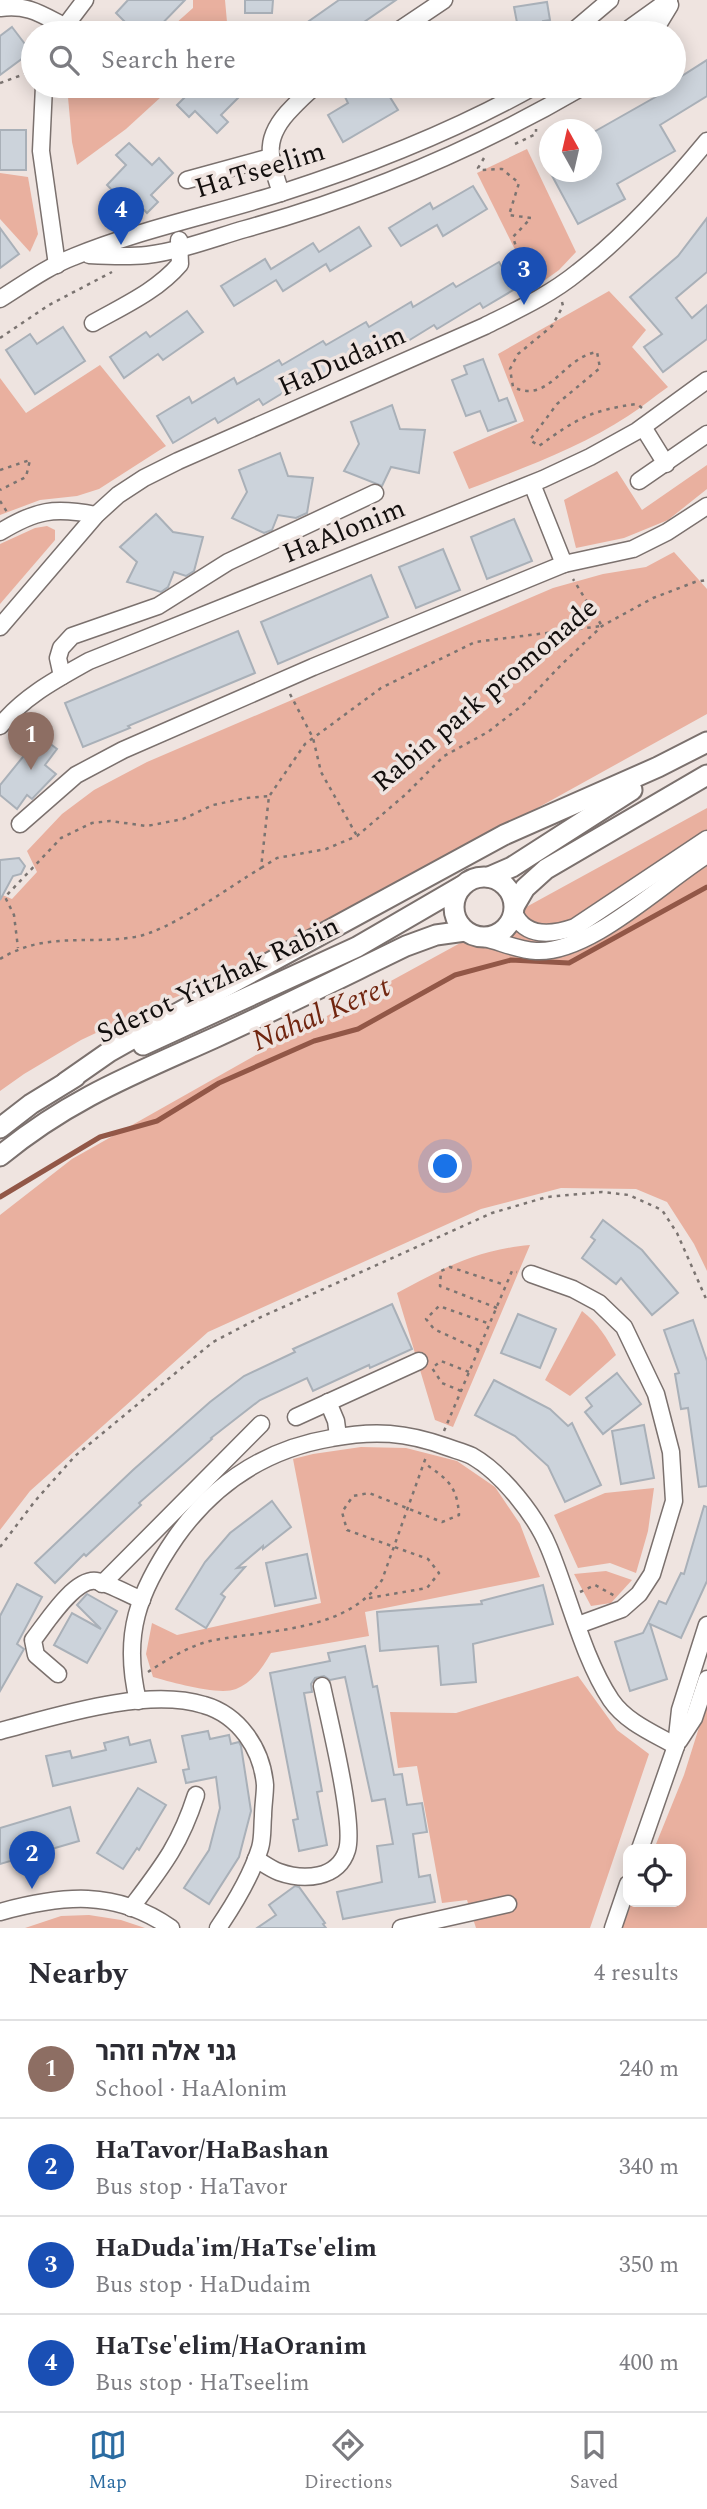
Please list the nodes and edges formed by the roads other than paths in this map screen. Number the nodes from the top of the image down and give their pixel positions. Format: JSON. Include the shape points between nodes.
{"nodes":[{"id":1,"x":85,"y":0,"type":"edge"},
{"id":2,"x":444,"y":0,"type":"edge"},
{"id":3,"x":610,"y":0,"type":"edge"},
{"id":4,"x":671,"y":0,"type":"edge"},
{"id":5,"x":0,"y":8,"type":"edge"},
{"id":6,"x":48,"y":21,"type":"edge"},
{"id":7,"x":69,"y":21,"type":"edge"},
{"id":8,"x":412,"y":21,"type":"edge"},
{"id":9,"x":585,"y":21,"type":"edge"},
{"id":10,"x":640,"y":21,"type":"edge"},
{"id":11,"x":660,"y":21,"type":"edge"},
{"id":12,"x":43,"y":98,"type":"edge"},
{"id":13,"x":303,"y":98,"type":"edge"},
{"id":14,"x":512,"y":98,"type":"edge"},
{"id":15,"x":563,"y":98,"type":"edge"},
{"id":16,"x":707,"y":141,"type":"edge"},
{"id":17,"x":271,"y":157,"type":"junction"},
{"id":18,"x":187,"y":180,"type":"dead end"},
{"id":19,"x":281,"y":193,"type":"junction"},
{"id":20,"x":174,"y":224,"type":"junction"},
{"id":21,"x":181,"y":247,"type":"junction"},
{"id":22,"x":79,"y":254,"type":"junction"},
{"id":23,"x":57,"y":265,"type":"junction"},
{"id":24,"x":0,"y":299,"type":"edge"},
{"id":25,"x":93,"y":323,"type":"dead end"},
{"id":26,"x":707,"y":380,"type":"edge"},
{"id":27,"x":648,"y":423,"type":"junction"},
{"id":28,"x":707,"y":435,"type":"edge"},
{"id":29,"x":666,"y":464,"type":"junction"},
{"id":30,"x":639,"y":481,"type":"dead end"},
{"id":31,"x":532,"y":484,"type":"junction"},
{"id":32,"x":375,"y":493,"type":"dead end"},
{"id":33,"x":707,"y":506,"type":"edge"},
{"id":34,"x":96,"y":514,"type":"junction"},
{"id":35,"x":0,"y":533,"type":"edge"},
{"id":36,"x":564,"y":564,"type":"junction"},
{"id":37,"x":0,"y":628,"type":"edge"},
{"id":38,"x":62,"y":676,"type":"junction"},
{"id":39,"x":0,"y":726,"type":"edge"},
{"id":40,"x":707,"y":743,"type":"edge"},
{"id":41,"x":707,"y":775,"type":"edge"},
{"id":42,"x":20,"y":824,"type":"dead end"},
{"id":43,"x":707,"y":839,"type":"edge"},
{"id":44,"x":707,"y":855,"type":"edge"},
{"id":45,"x":489,"y":877,"type":"junction"},
{"id":46,"x":462,"y":886,"type":"junction"},
{"id":47,"x":514,"y":908,"type":"junction"},
{"id":48,"x":474,"y":934,"type":"junction"},
{"id":49,"x":65,"y":1082,"type":"junction"},
{"id":50,"x":0,"y":1128,"type":"edge"},
{"id":51,"x":0,"y":1156,"type":"edge"},
{"id":52,"x":531,"y":1274,"type":"road end"},
{"id":53,"x":419,"y":1361,"type":"dead end"},
{"id":54,"x":328,"y":1402,"type":"junction"},
{"id":55,"x":296,"y":1417,"type":"dead end"},
{"id":56,"x":261,"y":1424,"type":"dead end"},
{"id":57,"x":338,"y":1436,"type":"junction"},
{"id":58,"x":103,"y":1584,"type":"junction"},
{"id":59,"x":142,"y":1600,"type":"junction"},
{"id":60,"x":578,"y":1625,"type":"junction"},
{"id":61,"x":707,"y":1625,"type":"edge"},
{"id":62,"x":58,"y":1674,"type":"dead end"},
{"id":63,"x":707,"y":1679,"type":"edge"},
{"id":64,"x":322,"y":1686,"type":"dead end"},
{"id":65,"x":138,"y":1701,"type":"junction"},
{"id":66,"x":0,"y":1731,"type":"edge"},
{"id":67,"x":676,"y":1746,"type":"junction"},
{"id":68,"x":196,"y":1795,"type":"dead end"},
{"id":69,"x":642,"y":1844,"type":"edge"},
{"id":70,"x":256,"y":1859,"type":"junction"},
{"id":71,"x":623,"y":1899,"type":"edge"},
{"id":72,"x":508,"y":1904,"type":"dead end"},
{"id":73,"x":131,"y":1908,"type":"junction"},
{"id":74,"x":0,"y":1912,"type":"edge"},
{"id":75,"x":171,"y":1928,"type":"edge"},
{"id":76,"x":218,"y":1928,"type":"edge"},
{"id":77,"x":401,"y":1928,"type":"edge"},
{"id":78,"x":613,"y":1928,"type":"edge"}],
"edges":[{"from":1,"to":7,"type":"street"},
{"from":2,"to":8,"type":"street"},
{"from":3,"to":9,"type":"street"},
{"from":4,"to":10,"type":"street"},
{"from":4,"to":11,"type":"street"},
{"from":5,"to":6,"type":"street","via":[[29,8]]},
{"from":12,"to":23,"type":"street","via":[[41,151]]},
{"from":13,"to":17,"type":"street","via":[[274,129]]},
{"from":14,"to":19,"type":"street","name":"HaTseelim","via":[[449,130]]},
{"from":15,"to":21,"type":"street","via":[[459,152],[390,181],[289,217]]},
{"from":16,"to":34,"type":"street","name":"HaDudaim","via":[[637,218],[578,273],[534,302],[144,478]]},
{"from":17,"to":18,"type":"street"},
{"from":17,"to":19,"type":"street"},
{"from":19,"to":20,"type":"street","name":"HaTseelim"},
{"from":20,"to":21,"type":"street"},
{"from":20,"to":22,"type":"street","name":"HaTseelim"},
{"from":21,"to":22,"type":"street","via":[[146,255]]},
{"from":21,"to":25,"type":"street","via":[[180,264],[173,272]]},
{"from":22,"to":23,"type":"street","name":"HaTseelim"},
{"from":23,"to":24,"type":"street","name":"HaTseelim"},
{"from":26,"to":27,"type":"street","name":"HaAlonim"},
{"from":27,"to":29,"type":"street"},
{"from":27,"to":31,"type":"street","name":"HaAlonim"},
{"from":28,"to":29,"type":"street"},
{"from":29,"to":30,"type":"street"},
{"from":31,"to":36,"type":"street","name":"Rabin park promonade"},
{"from":31,"to":38,"type":"street","name":"HaAlonim","via":[[89,661]]},
{"from":32,"to":38,"type":"street","via":[[239,557],[158,606],[72,636],[58,658]]},
{"from":33,"to":36,"type":"street","name":"Rabin park promonade","via":[[633,549]]},
{"from":34,"to":35,"type":"street","via":[[65,509],[39,513]]},
{"from":34,"to":37,"type":"street","name":"HaDudaim"},
{"from":36,"to":42,"type":"street","via":[[123,750],[76,775]]},
{"from":38,"to":39,"type":"street","name":"HaAlonim","via":[[13,710]]},
{"from":40,"to":45,"type":"main road","via":[[512,867]]},
{"from":40,"to":49,"type":"main road","via":[[505,835],[188,1007]]},
{"from":41,"to":47,"type":"main road","via":[[546,869],[525,888]]},
{"from":43,"to":47,"type":"street","via":[[575,928],[540,933],[523,927]]},
{"from":44,"to":48,"type":"street","via":[[576,944],[537,951]]},
{"from":45,"to":46,"type":"main road"},
{"from":45,"to":47,"type":"main road","via":[[507,887]]},
{"from":46,"to":48,"type":"main road","via":[[454,905],[458,923]]},
{"from":46,"to":49,"type":"main road","name":"Sderot Yitzhak Rabin","via":[[357,947]]},
{"from":47,"to":48,"type":"main road","via":[[502,932]]},
{"from":48,"to":51,"type":"main road","name":"Sderot Yitzhak Rabin","via":[[436,935],[406,946],[108,1085],[48,1119]]},
{"from":49,"to":50,"type":"main road","name":"Sderot Yitzhak Rabin"},
{"from":52,"to":60,"type":"street","via":[[599,1303],[624,1327],[656,1394],[671,1452],[674,1501],[652,1574],[622,1609]]},
{"from":53,"to":54,"type":"street"},
{"from":54,"to":55,"type":"street"},
{"from":54,"to":57,"type":"street"},
{"from":56,"to":58,"type":"street"},
{"from":57,"to":59,"type":"street","via":[[303,1443],[258,1462],[220,1486],[170,1546]]},
{"from":57,"to":60,"type":"street","via":[[393,1432],[472,1456],[527,1509],[548,1546]]},
{"from":58,"to":59,"type":"street"},
{"from":58,"to":62,"type":"street","via":[[83,1584],[64,1600],[33,1640],[36,1655]]},
{"from":59,"to":65,"type":"street","via":[[136,1611],[131,1652]]},
{"from":60,"to":67,"type":"street","via":[[612,1702],[632,1722]]},
{"from":61,"to":67,"type":"street","via":[[680,1710]]},
{"from":63,"to":67,"type":"street","via":[[694,1718]]},
{"from":64,"to":70,"type":"street","via":[[349,1823],[347,1850],[338,1867],[322,1876],[279,1872]]},
{"from":65,"to":66,"type":"street"},
{"from":65,"to":70,"type":"street","via":[[204,1705],[228,1716],[247,1733],[265,1785]]},
{"from":67,"to":69,"type":"street"},
{"from":68,"to":73,"type":"street","via":[[170,1858]]},
{"from":70,"to":76,"type":"street"},
{"from":71,"to":78,"type":"street"},
{"from":72,"to":77,"type":"street"},
{"from":73,"to":74,"type":"street","via":[[66,1898]]},
{"from":73,"to":75,"type":"street"}]}
